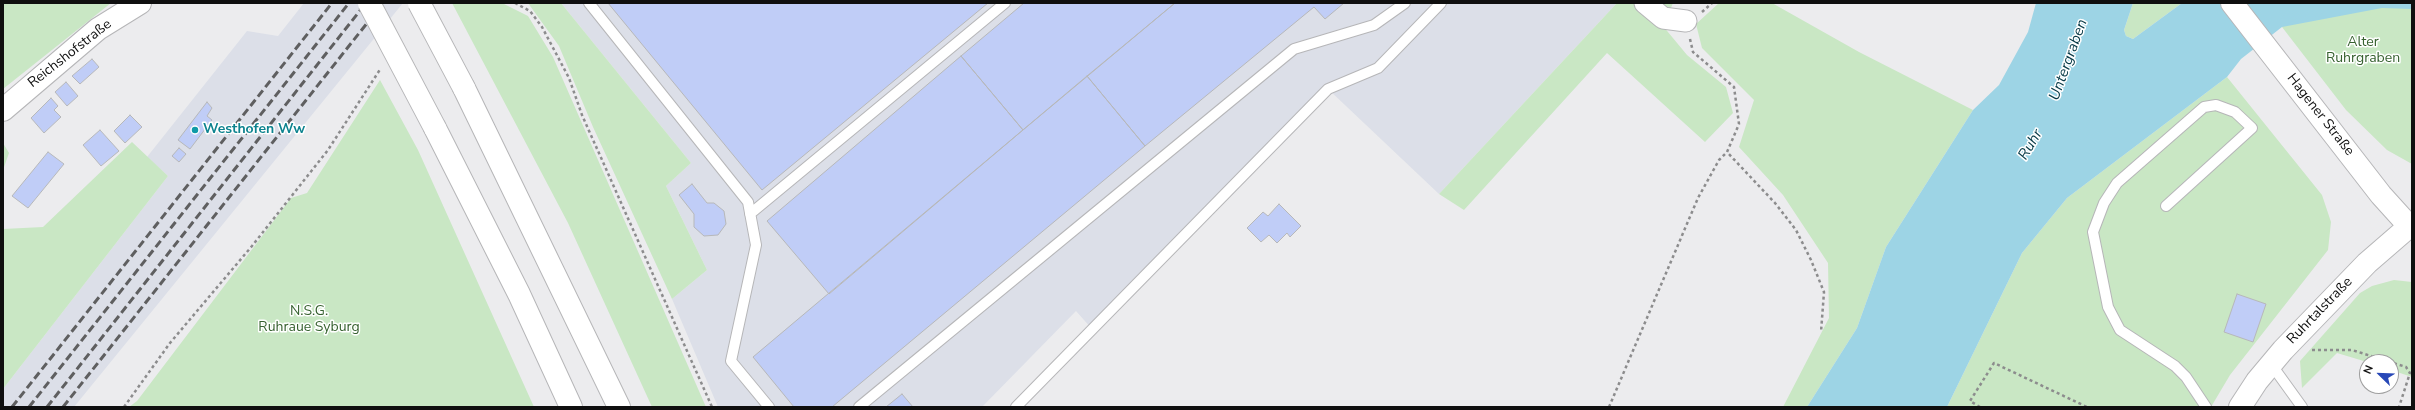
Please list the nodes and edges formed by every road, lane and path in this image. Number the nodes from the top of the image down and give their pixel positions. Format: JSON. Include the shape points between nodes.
{"nodes":[{"id":1,"x":140,"y":3,"type":"edge"},
{"id":2,"x":369,"y":3,"type":"edge"},
{"id":3,"x":419,"y":3,"type":"edge"},
{"id":4,"x":515,"y":3,"type":"edge"},
{"id":5,"x":589,"y":3,"type":"edge"},
{"id":6,"x":1005,"y":3,"type":"edge"},
{"id":7,"x":1405,"y":3,"type":"edge"},
{"id":8,"x":1440,"y":3,"type":"edge"},
{"id":9,"x":1645,"y":3,"type":"edge"},
{"id":10,"x":2232,"y":3,"type":"edge"},
{"id":11,"x":1686,"y":21,"type":"joint"},
{"id":12,"x":382,"y":66,"type":"dead end"},
{"id":13,"x":3,"y":110,"type":"edge"},
{"id":14,"x":1727,"y":152,"type":"junction"},
{"id":15,"x":2166,"y":206,"type":"dead end"},
{"id":16,"x":750,"y":214,"type":"junction"},
{"id":17,"x":2411,"y":227,"type":"edge"},
{"id":18,"x":1821,"y":332,"type":"dead end"},
{"id":19,"x":2277,"y":357,"type":"junction"},
{"id":20,"x":2299,"y":406,"type":"edge"},
{"id":21,"x":124,"y":407,"type":"edge"},
{"id":22,"x":571,"y":407,"type":"edge"},
{"id":23,"x":618,"y":407,"type":"edge"},
{"id":24,"x":712,"y":407,"type":"edge"},
{"id":25,"x":769,"y":407,"type":"edge"},
{"id":26,"x":859,"y":407,"type":"edge"},
{"id":27,"x":1016,"y":407,"type":"edge"},
{"id":28,"x":1609,"y":407,"type":"edge"},
{"id":29,"x":1980,"y":407,"type":"edge"},
{"id":30,"x":2087,"y":407,"type":"edge"},
{"id":31,"x":2206,"y":407,"type":"edge"},
{"id":32,"x":2240,"y":407,"type":"edge"},
{"id":33,"x":2399,"y":407,"type":"edge"}],
"edges":[{"from":1,"to":13,"type":"main road","name":"Reichshofstraße","via":[[98,30]]},
{"from":2,"to":22,"type":"main road","bridge":true,"via":[[518,294]]},
{"from":3,"to":23,"type":"main road","bridge":true,"via":[[464,88]]},
{"from":4,"to":24,"type":"path","via":[[530,11],[542,26],[569,78],[582,114]]},
{"from":5,"to":16,"type":"lane","via":[[748,202]]},
{"from":6,"to":16,"type":"lane"},
{"from":7,"to":26,"type":"lane","via":[[1374,26],[1294,48]]},
{"from":8,"to":27,"type":"lane","via":[[1378,68],[1328,89]]},
{"from":9,"to":11,"type":"street","via":[[1663,18]]},
{"from":10,"to":17,"type":"main road","name":"Hagener Straße","via":[[2381,194]]},
{"from":11,"to":14,"type":"path","via":[[1693,52],[1734,87],[1739,124]]},
{"from":12,"to":21,"type":"path","via":[[328,150],[252,246],[170,342]]},
{"from":14,"to":18,"type":"path","via":[[1775,203],[1796,230],[1824,292]]},
{"from":14,"to":28,"type":"path","via":[[1719,160],[1698,198]]},
{"from":15,"to":31,"type":"lane","via":[[2252,128],[2235,112],[2216,105],[2204,107],[2117,182],[2104,204],[2093,232],[2108,307],[2120,330],[2175,366],[2186,376]]},
{"from":16,"to":25,"type":"lane","via":[[756,245],[731,361]]},
{"from":17,"to":19,"type":"main road","name":"Ruhrtalstraße","via":[[2367,263]]},
{"from":19,"to":20,"type":"lane"},
{"from":19,"to":32,"type":"main road","name":"Ruhrtalstraße"},
{"from":19,"to":33,"type":"path","via":[[2352,350],[2406,366],[2410,373]]},
{"from":29,"to":30,"type":"path","via":[[1970,401],[1994,363]]}]}
